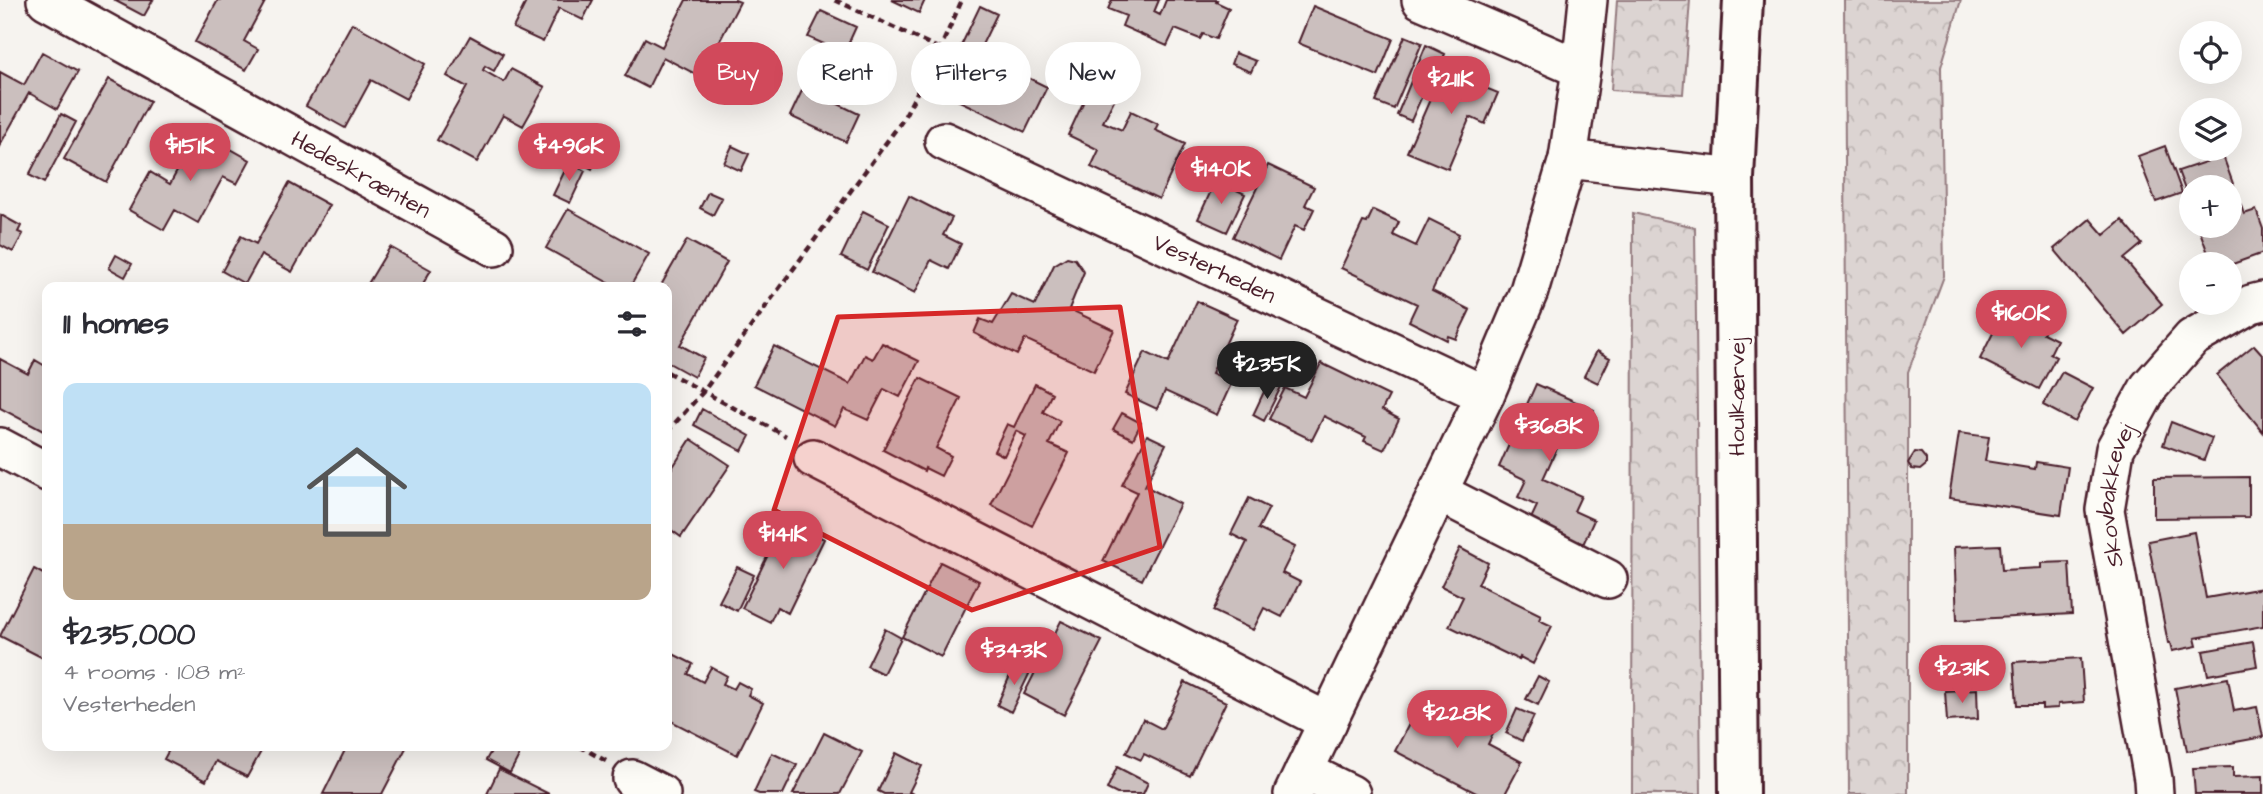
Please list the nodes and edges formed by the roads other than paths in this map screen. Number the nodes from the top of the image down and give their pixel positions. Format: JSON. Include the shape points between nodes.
{"nodes":[{"id":1,"x":46,"y":0,"type":"edge"},
{"id":2,"x":1421,"y":0,"type":"edge"},
{"id":3,"x":1588,"y":0,"type":"edge"},
{"id":4,"x":1744,"y":0,"type":"edge"},
{"id":5,"x":1581,"y":69,"type":"junction"},
{"id":6,"x":944,"y":141,"type":"dead end"},
{"id":7,"x":1568,"y":159,"type":"junction"},
{"id":8,"x":1734,"y":178,"type":"junction"},
{"id":9,"x":494,"y":247,"type":"dead end"},
{"id":10,"x":2263,"y":301,"type":"edge"},
{"id":11,"x":1485,"y":395,"type":"junction"},
{"id":12,"x":0,"y":447,"type":"edge"},
{"id":13,"x":813,"y":458,"type":"road end"},
{"id":14,"x":42,"y":469,"type":"edge"},
{"id":15,"x":1438,"y":492,"type":"junction"},
{"id":16,"x":1608,"y":579,"type":"dead end"},
{"id":17,"x":1328,"y":722,"type":"junction"},
{"id":18,"x":1299,"y":783,"type":"edge"},
{"id":19,"x":1351,"y":794,"type":"edge"},
{"id":20,"x":1739,"y":794,"type":"edge"},
{"id":21,"x":2154,"y":794,"type":"edge"}],
"edges":[{"from":1,"to":9,"type":"street","name":"Hedeskrænten"},
{"from":2,"to":5,"type":"street"},
{"from":3,"to":5,"type":"street"},
{"from":4,"to":8,"type":"street","name":"Houlkærvej"},
{"from":5,"to":7,"type":"street"},
{"from":6,"to":11,"type":"street","name":"Vesterheden"},
{"from":7,"to":8,"type":"street"},
{"from":7,"to":11,"type":"street","via":[[1529,291]]},
{"from":8,"to":20,"type":"street","name":"Houlkærvej"},
{"from":10,"to":21,"type":"street","name":"Skovbakkevej","via":[[2192,338],[2149,387],[2115,449],[2105,510]]},
{"from":11,"to":15,"type":"street"},
{"from":12,"to":14,"type":"street"},
{"from":13,"to":17,"type":"street"},
{"from":15,"to":16,"type":"street"},
{"from":15,"to":17,"type":"street"},
{"from":17,"to":18,"type":"street"},
{"from":18,"to":19,"type":"street"}]}
